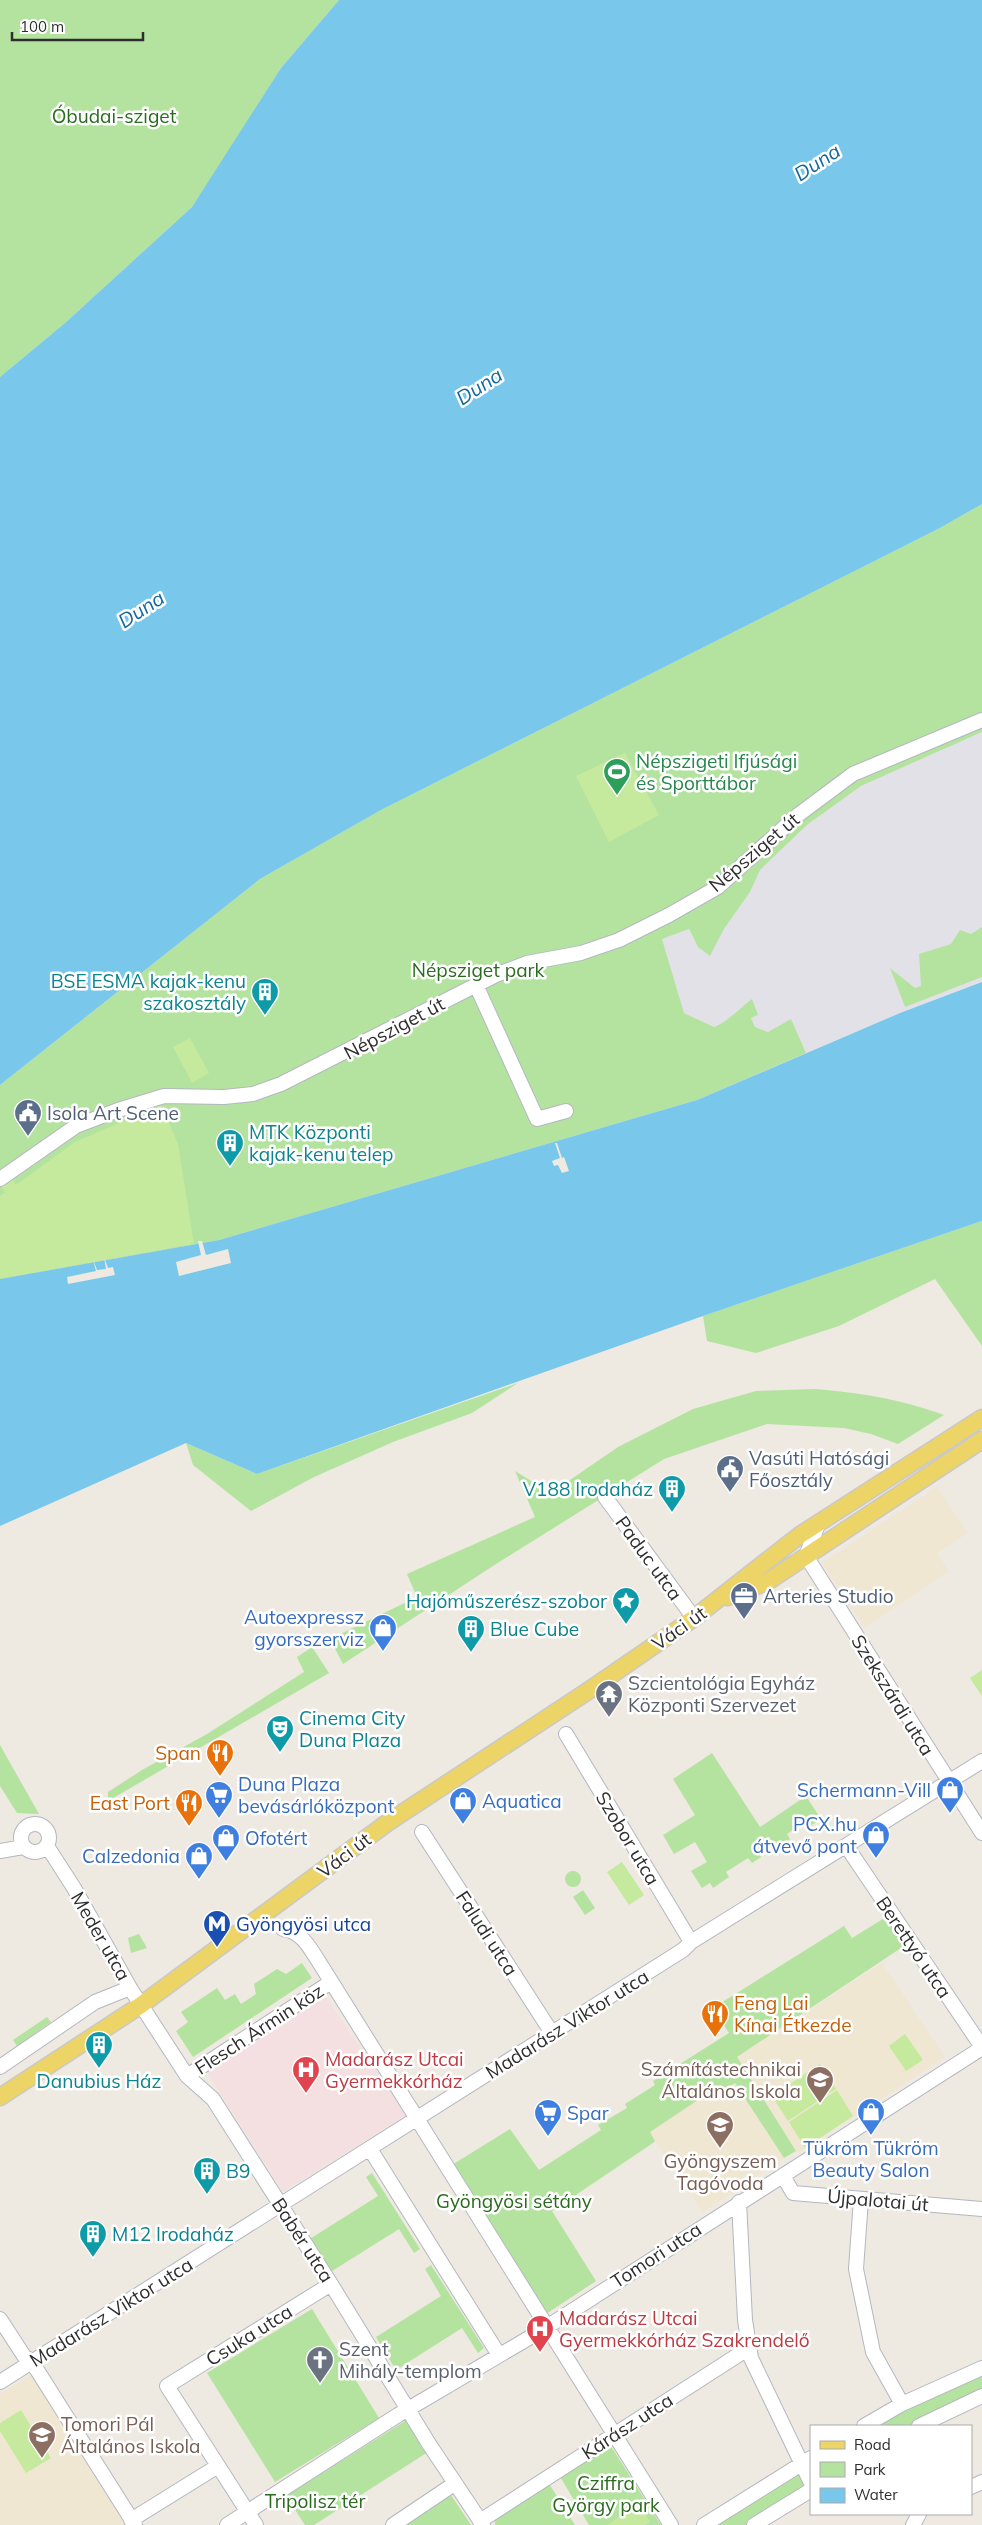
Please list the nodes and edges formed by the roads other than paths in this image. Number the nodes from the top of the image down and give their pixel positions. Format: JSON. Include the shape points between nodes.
{"nodes":[{"id":1,"x":982,"y":720,"type":"edge"},
{"id":2,"x":476,"y":985,"type":"junction"},
{"id":3,"x":566,"y":1111,"type":"dead end"},
{"id":4,"x":0,"y":1179,"type":"edge"},
{"id":5,"x":979,"y":1421,"type":"edge"},
{"id":6,"x":981,"y":1441,"type":"edge"},
{"id":7,"x":605,"y":1497,"type":"dead end"},
{"id":8,"x":819,"y":1522,"type":"junction"},
{"id":9,"x":806,"y":1556,"type":"junction"},
{"id":10,"x":717,"y":1602,"type":"junction"},
{"id":11,"x":694,"y":1618,"type":"junction"},
{"id":12,"x":566,"y":1734,"type":"dead end"},
{"id":13,"x":982,"y":1761,"type":"edge"},
{"id":14,"x":948,"y":1782,"type":"junction"},
{"id":15,"x":422,"y":1832,"type":"dead end"},
{"id":16,"x":982,"y":1833,"type":"edge"},
{"id":17,"x":22,"y":1843,"type":"junction"},
{"id":18,"x":847,"y":1847,"type":"junction"},
{"id":19,"x":44,"y":1849,"type":"junction"},
{"id":20,"x":0,"y":1850,"type":"edge"},
{"id":21,"x":283,"y":1929,"type":"dead end"},
{"id":22,"x":690,"y":1942,"type":"junction"},
{"id":23,"x":331,"y":1982,"type":"junction"},
{"id":24,"x":128,"y":1983,"type":"junction"},
{"id":25,"x":141,"y":2005,"type":"junction"},
{"id":26,"x":552,"y":2033,"type":"junction"},
{"id":27,"x":982,"y":2047,"type":"edge"},
{"id":28,"x":0,"y":2067,"type":"edge"},
{"id":29,"x":187,"y":2076,"type":"junction"},
{"id":30,"x":0,"y":2097,"type":"edge"},
{"id":31,"x":415,"y":2118,"type":"junction"},
{"id":32,"x":370,"y":2149,"type":"junction"},
{"id":33,"x":783,"y":2176,"type":"junction"},
{"id":34,"x":861,"y":2198,"type":"junction"},
{"id":35,"x":739,"y":2202,"type":"junction"},
{"id":36,"x":281,"y":2206,"type":"junction"},
{"id":37,"x":982,"y":2209,"type":"edge"},
{"id":38,"x":332,"y":2284,"type":"junction"},
{"id":39,"x":0,"y":2319,"type":"edge"},
{"id":40,"x":546,"y":2327,"type":"junction"},
{"id":41,"x":749,"y":2348,"type":"junction"},
{"id":42,"x":499,"y":2355,"type":"junction"},
{"id":43,"x":32,"y":2362,"type":"junction"},
{"id":44,"x":982,"y":2368,"type":"edge"},
{"id":45,"x":0,"y":2382,"type":"edge"},
{"id":46,"x":982,"y":2396,"type":"edge"},
{"id":47,"x":902,"y":2404,"type":"junction"},
{"id":48,"x":408,"y":2410,"type":"junction"},
{"id":49,"x":866,"y":2425,"type":"edge"},
{"id":50,"x":921,"y":2425,"type":"edge"},
{"id":51,"x":614,"y":2434,"type":"junction"},
{"id":52,"x":806,"y":2461,"type":"edge"},
{"id":53,"x":218,"y":2466,"type":"junction"},
{"id":54,"x":810,"y":2479,"type":"edge"},
{"id":55,"x":454,"y":2484,"type":"junction"},
{"id":56,"x":810,"y":2491,"type":"edge"},
{"id":57,"x":247,"y":2512,"type":"junction"},
{"id":58,"x":133,"y":2522,"type":"edge"},
{"id":59,"x":482,"y":2523,"type":"edge"},
{"id":60,"x":226,"y":2525,"type":"edge"},
{"id":61,"x":256,"y":2525,"type":"edge"},
{"id":62,"x":393,"y":2525,"type":"edge"},
{"id":63,"x":671,"y":2525,"type":"edge"},
{"id":64,"x":704,"y":2525,"type":"edge"},
{"id":65,"x":754,"y":2525,"type":"edge"}],
"edges":[{"from":1,"to":2,"type":"street","name":"Népsziget út","via":[[853,774],[798,815],[718,886],[670,915],[619,940],[527,964]]},
{"from":2,"to":3,"type":"street","via":[[537,1119]]},
{"from":2,"to":4,"type":"street","name":"Népsziget út","via":[[281,1084],[253,1094],[164,1096],[76,1126]]},
{"from":5,"to":8,"type":"main road","name":"Váci út"},
{"from":6,"to":9,"type":"main road","name":"Váci út"},
{"from":7,"to":11,"type":"street","name":"Paduc utca"},
{"from":8,"to":9,"type":"street"},
{"from":8,"to":10,"type":"main road","name":"Váci út","via":[[758,1566]]},
{"from":9,"to":10,"type":"main road","name":"Váci út","via":[[767,1582]]},
{"from":9,"to":14,"type":"street","name":"Szekszárdi utca"},
{"from":10,"to":11,"type":"main road","name":"Váci út"},
{"from":11,"to":25,"type":"main road","name":"Váci út","via":[[387,1823]]},
{"from":12,"to":22,"type":"street","name":"Szobor utca"},
{"from":13,"to":14,"type":"street","name":"Madarász Viktor utca"},
{"from":14,"to":16,"type":"street","name":"Szekszárdi utca"},
{"from":14,"to":18,"type":"street","name":"Madarász Viktor utca"},
{"from":15,"to":26,"type":"street","name":"Faludi utca"},
{"from":17,"to":19,"type":"street","via":[[33,1852]]},
{"from":17,"to":19,"type":"street","via":[[25,1827],[37,1824],[49,1836]]},
{"from":17,"to":20,"type":"street"},
{"from":18,"to":22,"type":"street","name":"Madarász Viktor utca"},
{"from":18,"to":27,"type":"street","name":"Berettyó utca"},
{"from":19,"to":24,"type":"street","name":"Meder utca","via":[[74,1888]]},
{"from":21,"to":23,"type":"street","via":[[293,1930],[303,1938]]},
{"from":22,"to":26,"type":"street","name":"Madarász Viktor utca","via":[[683,1950]]},
{"from":23,"to":29,"type":"street","name":"Flesch Ármin köz"},
{"from":23,"to":31,"type":"street"},
{"from":24,"to":25,"type":"street","name":"Meder utca"},
{"from":24,"to":28,"type":"street"},
{"from":25,"to":29,"type":"street","name":"Babér utca"},
{"from":25,"to":30,"type":"main road","name":"Váci út"},
{"from":26,"to":31,"type":"street","name":"Madarász Viktor utca"},
{"from":27,"to":33,"type":"street","name":"Tomori utca"},
{"from":29,"to":36,"type":"street","name":"Babér utca","via":[[212,2099]]},
{"from":31,"to":32,"type":"street","name":"Madarász Viktor utca"},
{"from":31,"to":40,"type":"street"},
{"from":32,"to":36,"type":"street","name":"Madarász Viktor utca"},
{"from":32,"to":42,"type":"street"},
{"from":33,"to":34,"type":"street","name":"Újpalotai út","via":[[794,2193]]},
{"from":33,"to":35,"type":"street","name":"Tomori utca"},
{"from":34,"to":37,"type":"street","name":"Újpalotai út"},
{"from":34,"to":47,"type":"street","via":[[856,2269],[873,2352]]},
{"from":35,"to":40,"type":"street","name":"Tomori utca"},
{"from":35,"to":41,"type":"street"},
{"from":36,"to":38,"type":"street","name":"Babér utca"},
{"from":36,"to":43,"type":"street","name":"Madarász Viktor utca"},
{"from":38,"to":48,"type":"street","name":"Babér utca"},
{"from":38,"to":53,"type":"street","name":"Csuka utca","via":[[167,2386]]},
{"from":39,"to":43,"type":"street","via":[[24,2356]]},
{"from":40,"to":42,"type":"street","name":"Tomori utca"},
{"from":40,"to":51,"type":"street"},
{"from":41,"to":51,"type":"street","name":"Kárász utca"},
{"from":41,"to":52,"type":"street","via":[[765,2390]]},
{"from":42,"to":48,"type":"street","name":"Tomori utca"},
{"from":43,"to":45,"type":"street","name":"Madarász Viktor utca"},
{"from":43,"to":58,"type":"street"},
{"from":44,"to":47,"type":"street"},
{"from":46,"to":50,"type":"street"},
{"from":47,"to":49,"type":"street"},
{"from":48,"to":55,"type":"street","name":"Babér utca"},
{"from":48,"to":57,"type":"street","name":"Tomori utca"},
{"from":51,"to":59,"type":"street","name":"Kárász utca"},
{"from":51,"to":63,"type":"street"},
{"from":52,"to":54,"type":"street"},
{"from":52,"to":64,"type":"street"},
{"from":53,"to":57,"type":"street"},
{"from":53,"to":58,"type":"street"},
{"from":55,"to":59,"type":"street","name":"Babér utca"},
{"from":55,"to":62,"type":"street"},
{"from":56,"to":65,"type":"street"},
{"from":57,"to":60,"type":"street","name":"Tomori utca"},
{"from":57,"to":61,"type":"street"}]}
